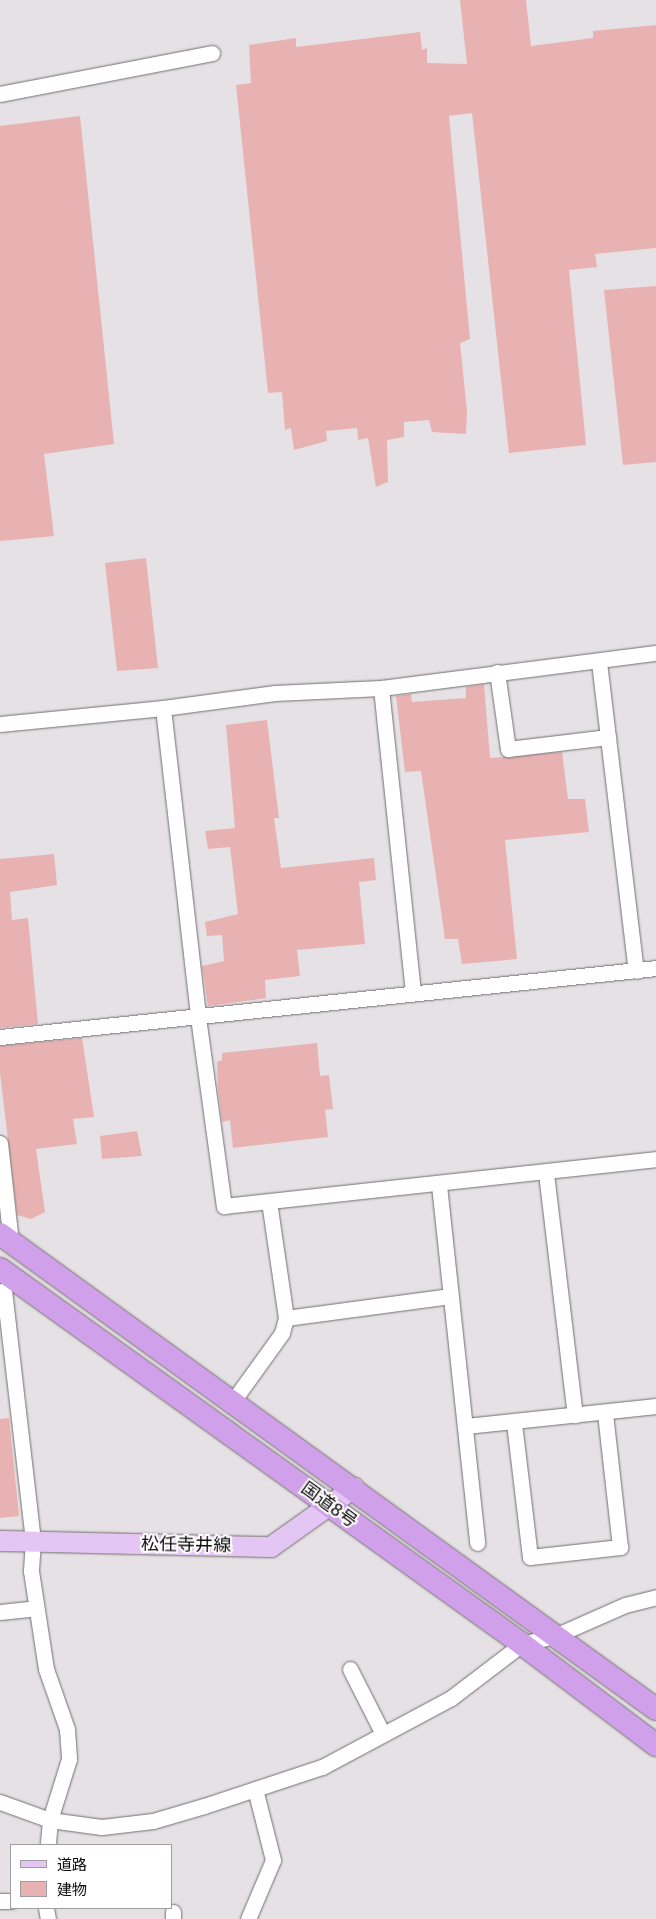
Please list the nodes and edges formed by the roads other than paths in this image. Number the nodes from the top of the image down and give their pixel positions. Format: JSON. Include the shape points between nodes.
{"nodes":[{"id":1,"x":212,"y":52,"type":"dead end"},
{"id":2,"x":0,"y":94,"type":"edge"},
{"id":3,"x":656,"y":653,"type":"edge"},
{"id":4,"x":599,"y":662,"type":"junction"},
{"id":5,"x":498,"y":672,"type":"junction"},
{"id":6,"x":381,"y":688,"type":"junction"},
{"id":7,"x":163,"y":708,"type":"junction"},
{"id":8,"x":0,"y":724,"type":"edge"},
{"id":9,"x":608,"y":737,"type":"junction"},
{"id":10,"x":656,"y":968,"type":"edge"},
{"id":11,"x":636,"y":971,"type":"junction"},
{"id":12,"x":413,"y":992,"type":"junction"},
{"id":13,"x":198,"y":1017,"type":"junction"},
{"id":14,"x":0,"y":1038,"type":"edge"},
{"id":15,"x":0,"y":1143,"type":"edge"},
{"id":16,"x":656,"y":1159,"type":"edge"},
{"id":17,"x":546,"y":1173,"type":"junction"},
{"id":18,"x":439,"y":1185,"type":"junction"},
{"id":19,"x":269,"y":1202,"type":"junction"},
{"id":20,"x":6,"y":1238,"type":"edge"},
{"id":21,"x":2,"y":1280,"type":"edge"},
{"id":22,"x":451,"y":1296,"type":"junction"},
{"id":23,"x":286,"y":1318,"type":"junction"},
{"id":24,"x":233,"y":1401,"type":"junction"},
{"id":25,"x":656,"y":1406,"type":"edge"},
{"id":26,"x":605,"y":1412,"type":"junction"},
{"id":27,"x":575,"y":1415,"type":"junction"},
{"id":28,"x":514,"y":1423,"type":"junction"},
{"id":29,"x":466,"y":1426,"type":"junction"},
{"id":30,"x":354,"y":1488,"type":"junction"},
{"id":31,"x":330,"y":1506,"type":"junction"},
{"id":32,"x":0,"y":1541,"type":"edge"},
{"id":33,"x":34,"y":1541,"type":"junction"},
{"id":34,"x":476,"y":1543,"type":"dead end"},
{"id":35,"x":656,"y":1597,"type":"edge"},
{"id":36,"x":36,"y":1608,"type":"junction"},
{"id":37,"x":0,"y":1612,"type":"edge"},
{"id":38,"x":557,"y":1635,"type":"junction"},
{"id":39,"x":522,"y":1644,"type":"junction"},
{"id":40,"x":350,"y":1669,"type":"dead end"},
{"id":41,"x":656,"y":1710,"type":"edge"},
{"id":42,"x":383,"y":1734,"type":"junction"},
{"id":43,"x":656,"y":1744,"type":"edge"},
{"id":44,"x":254,"y":1789,"type":"junction"},
{"id":45,"x":0,"y":1802,"type":"edge"},
{"id":46,"x":50,"y":1820,"type":"junction"},
{"id":47,"x":48,"y":1844,"type":"edge"},
{"id":48,"x":248,"y":1919,"type":"edge"}],
"edges":[{"from":1,"to":2,"type":"street"},
{"from":3,"to":4,"type":"street"},
{"from":4,"to":5,"type":"street"},
{"from":4,"to":9,"type":"street"},
{"from":5,"to":6,"type":"street"},
{"from":5,"to":9,"type":"street","via":[[508,749]]},
{"from":6,"to":7,"type":"street","via":[[275,693]]},
{"from":6,"to":12,"type":"street"},
{"from":7,"to":8,"type":"street"},
{"from":7,"to":13,"type":"street"},
{"from":9,"to":11,"type":"street"},
{"from":10,"to":11,"type":"street"},
{"from":11,"to":12,"type":"street"},
{"from":12,"to":13,"type":"street"},
{"from":13,"to":14,"type":"street"},
{"from":13,"to":19,"type":"street","via":[[224,1206]]},
{"from":15,"to":20,"type":"street"},
{"from":16,"to":17,"type":"street"},
{"from":17,"to":18,"type":"street"},
{"from":17,"to":27,"type":"street"},
{"from":18,"to":19,"type":"street"},
{"from":18,"to":22,"type":"street"},
{"from":19,"to":23,"type":"street"},
{"from":20,"to":24,"type":"highway","name":"国道8号"},
{"from":21,"to":31,"type":"highway","name":"国道8号"},
{"from":21,"to":33,"type":"street"},
{"from":22,"to":23,"type":"street"},
{"from":22,"to":29,"type":"street"},
{"from":23,"to":24,"type":"street","via":[[282,1333]]},
{"from":24,"to":30,"type":"highway","name":"国道8号"},
{"from":25,"to":26,"type":"street"},
{"from":26,"to":27,"type":"street"},
{"from":26,"to":28,"type":"street","via":[[620,1547],[530,1557]]},
{"from":27,"to":28,"type":"street"},
{"from":28,"to":29,"type":"street"},
{"from":29,"to":34,"type":"street"},
{"from":30,"to":31,"type":"main road","name":"松任寺井線"},
{"from":30,"to":38,"type":"highway","name":"国道8号"},
{"from":31,"to":33,"type":"main road","name":"松任寺井線","via":[[271,1547]]},
{"from":31,"to":39,"type":"highway","name":"国道8号"},
{"from":32,"to":33,"type":"main road","name":"松任寺井線"},
{"from":33,"to":36,"type":"street","via":[[31,1571]]},
{"from":35,"to":38,"type":"street","via":[[625,1605]]},
{"from":36,"to":37,"type":"street"},
{"from":36,"to":46,"type":"street","via":[[46,1669],[67,1729],[69,1759]]},
{"from":38,"to":39,"type":"street"},
{"from":38,"to":41,"type":"highway","name":"国道8号"},
{"from":39,"to":42,"type":"street","via":[[451,1698]]},
{"from":39,"to":43,"type":"highway","name":"国道8号"},
{"from":40,"to":42,"type":"street"},
{"from":42,"to":44,"type":"street","via":[[322,1767]]},
{"from":44,"to":46,"type":"street","via":[[153,1821],[102,1827]]},
{"from":44,"to":48,"type":"street","via":[[273,1860]]},
{"from":45,"to":46,"type":"street"},
{"from":46,"to":47,"type":"street"}]}
